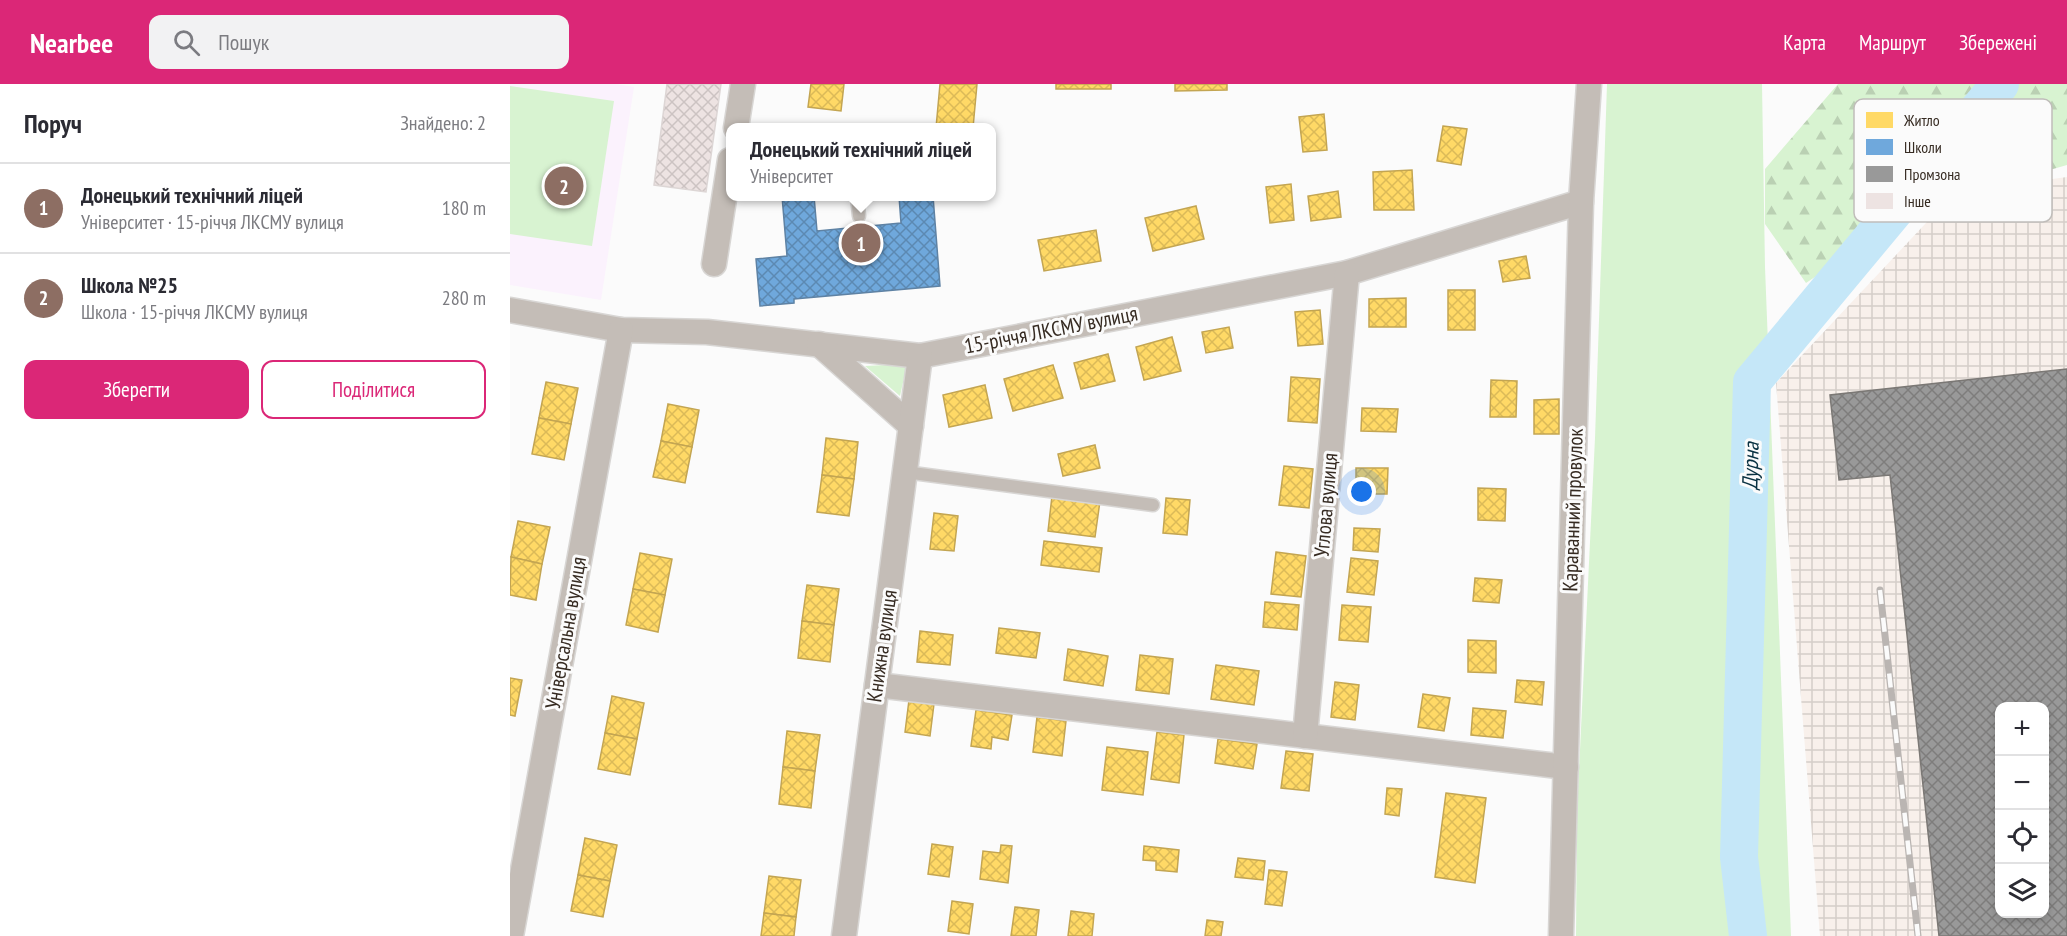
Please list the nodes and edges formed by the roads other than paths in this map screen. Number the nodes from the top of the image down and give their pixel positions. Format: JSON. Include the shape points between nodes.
{"nodes":[{"id":1,"x":743,"y":84,"type":"edge"},
{"id":2,"x":1589,"y":84,"type":"edge"},
{"id":3,"x":737,"y":123,"type":"edge"},
{"id":4,"x":726,"y":190,"type":"edge"},
{"id":5,"x":858,"y":201,"type":"edge"},
{"id":6,"x":1581,"y":202,"type":"junction"},
{"id":7,"x":859,"y":216,"type":"dead end"},
{"id":8,"x":714,"y":264,"type":"dead end"},
{"id":9,"x":1347,"y":273,"type":"junction"},
{"id":10,"x":510,"y":310,"type":"edge"},
{"id":11,"x":621,"y":330,"type":"junction"},
{"id":12,"x":819,"y":344,"type":"junction"},
{"id":13,"x":920,"y":356,"type":"junction"},
{"id":14,"x":911,"y":426,"type":"junction"},
{"id":15,"x":905,"y":472,"type":"junction"},
{"id":16,"x":1153,"y":505,"type":"dead end"},
{"id":17,"x":877,"y":685,"type":"junction"},
{"id":18,"x":1305,"y":736,"type":"junction"},
{"id":19,"x":1566,"y":767,"type":"junction"},
{"id":20,"x":511,"y":936,"type":"edge"},
{"id":21,"x":844,"y":936,"type":"edge"},
{"id":22,"x":1561,"y":936,"type":"edge"}],
"edges":[{"from":1,"to":3,"type":"street"},
{"from":2,"to":6,"type":"street","name":"Караванний провулок"},
{"from":4,"to":8,"type":"street"},
{"from":5,"to":7,"type":"lane"},
{"from":6,"to":9,"type":"street","name":"15-річчя ЛКСМУ вулиця"},
{"from":6,"to":19,"type":"street","name":"Караванний провулок"},
{"from":9,"to":13,"type":"street","name":"15-річчя ЛКСМУ вулиця"},
{"from":9,"to":18,"type":"street","name":"Углова вулиця"},
{"from":10,"to":11,"type":"street","name":"15-річчя ЛКСМУ вулиця"},
{"from":11,"to":12,"type":"street","name":"15-річчя ЛКСМУ вулиця","via":[[707,332]]},
{"from":11,"to":20,"type":"street","name":"Універсальна вулиця"},
{"from":12,"to":13,"type":"street","name":"15-річчя ЛКСМУ вулиця"},
{"from":12,"to":14,"type":"street"},
{"from":13,"to":14,"type":"street","name":"Книжна вулиця"},
{"from":14,"to":15,"type":"street","name":"Книжна вулиця"},
{"from":15,"to":16,"type":"lane"},
{"from":15,"to":17,"type":"street","name":"Книжна вулиця"},
{"from":17,"to":18,"type":"street"},
{"from":17,"to":21,"type":"street","name":"Книжна вулиця"},
{"from":18,"to":19,"type":"street"},
{"from":19,"to":22,"type":"street","name":"Караванний провулок"}]}
